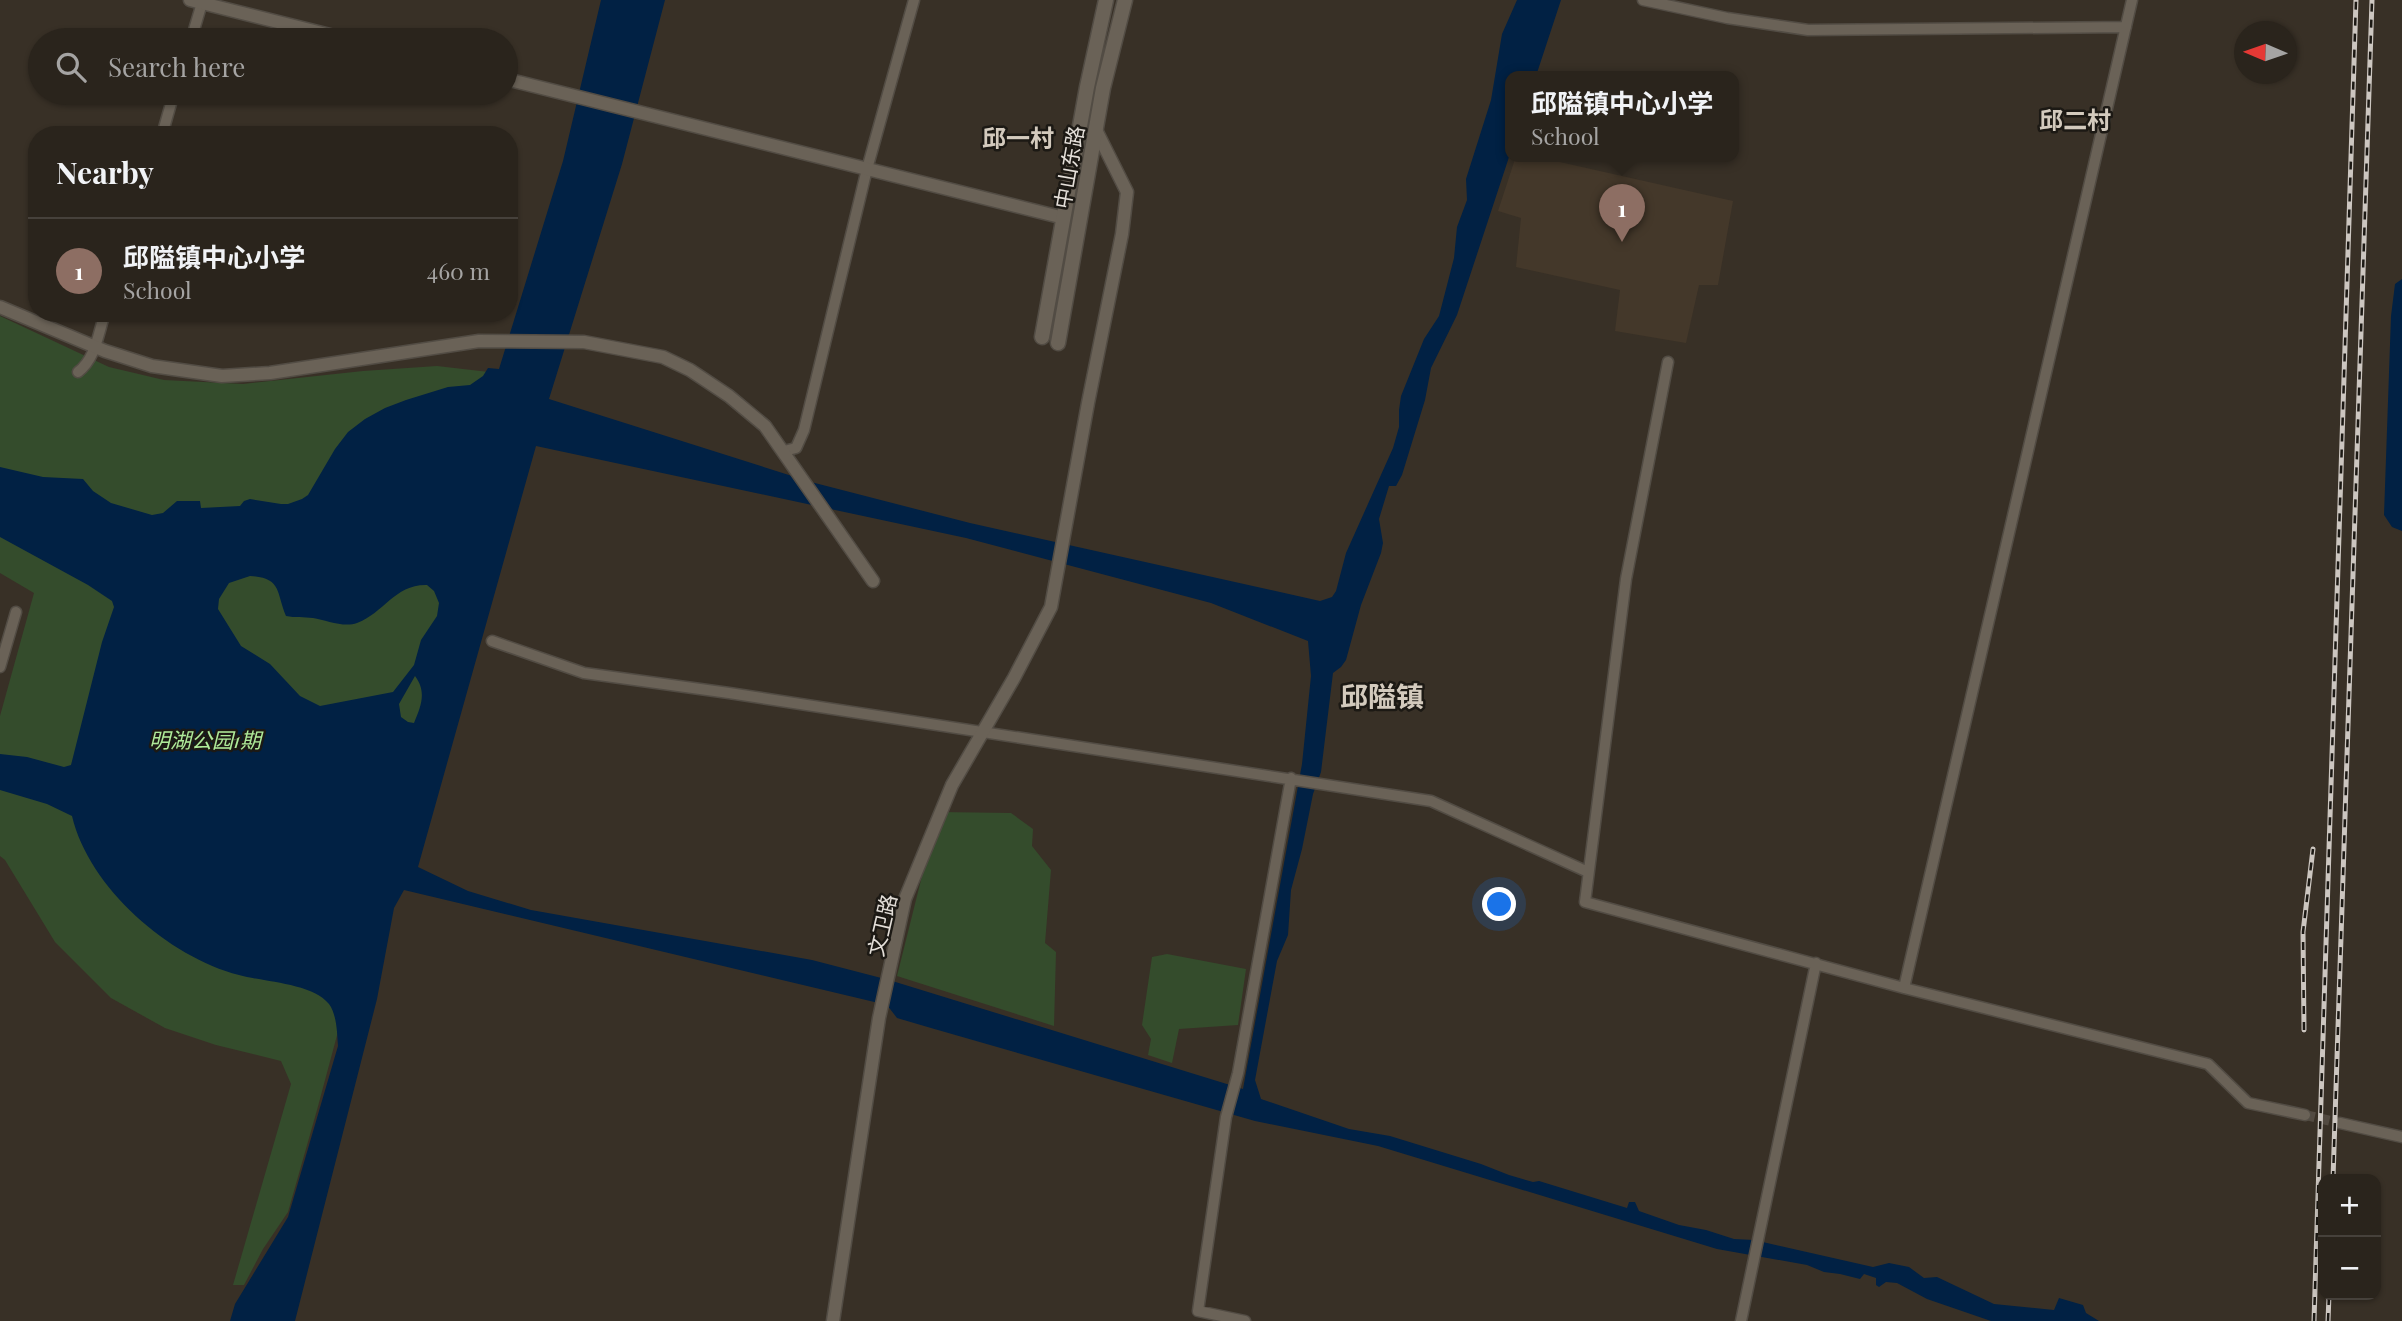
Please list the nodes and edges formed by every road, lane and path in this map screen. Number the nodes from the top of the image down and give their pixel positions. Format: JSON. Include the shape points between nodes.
{"nodes":[{"id":1,"x":914,"y":0,"type":"edge"},
{"id":2,"x":1106,"y":0,"type":"edge"},
{"id":3,"x":1125,"y":0,"type":"edge"},
{"id":4,"x":1643,"y":0,"type":"edge"},
{"id":5,"x":2132,"y":0,"type":"edge"},
{"id":6,"x":198,"y":1,"type":"edge"},
{"id":7,"x":2126,"y":27,"type":"junction"},
{"id":8,"x":193,"y":28,"type":"edge"},
{"id":9,"x":303,"y":28,"type":"edge"},
{"id":10,"x":518,"y":82,"type":"edge"},
{"id":11,"x":171,"y":105,"type":"edge"},
{"id":12,"x":165,"y":126,"type":"edge"},
{"id":13,"x":1096,"y":130,"type":"junction"},
{"id":14,"x":867,"y":169,"type":"junction"},
{"id":15,"x":1064,"y":218,"type":"junction"},
{"id":16,"x":0,"y":307,"type":"edge"},
{"id":17,"x":28,"y":319,"type":"edge"},
{"id":18,"x":34,"y":322,"type":"edge"},
{"id":19,"x":102,"y":322,"type":"edge"},
{"id":20,"x":1042,"y":337,"type":"dead end"},
{"id":21,"x":1058,"y":343,"type":"dead end"},
{"id":22,"x":94,"y":348,"type":"junction"},
{"id":23,"x":1668,"y":362,"type":"dead end"},
{"id":24,"x":78,"y":372,"type":"dead end"},
{"id":25,"x":784,"y":451,"type":"junction"},
{"id":26,"x":873,"y":581,"type":"dead end"},
{"id":27,"x":16,"y":612,"type":"dead end"},
{"id":28,"x":492,"y":641,"type":"dead end"},
{"id":29,"x":0,"y":667,"type":"edge"},
{"id":30,"x":1292,"y":778,"type":"junction"},
{"id":31,"x":1588,"y":872,"type":"junction"},
{"id":32,"x":1816,"y":963,"type":"junction"},
{"id":33,"x":1904,"y":988,"type":"junction"},
{"id":34,"x":2305,"y":1115,"type":"tunnel mouth"},
{"id":35,"x":2340,"y":1124,"type":"tunnel mouth"},
{"id":36,"x":2402,"y":1137,"type":"edge"},
{"id":37,"x":833,"y":1321,"type":"edge"},
{"id":38,"x":1245,"y":1321,"type":"edge"},
{"id":39,"x":1741,"y":1321,"type":"edge"}],
"edges":[{"from":1,"to":14,"type":"street"},
{"from":2,"to":15,"type":"main road","name":"中山东路"},
{"from":3,"to":13,"type":"main road","name":"中山东路"},
{"from":4,"to":7,"type":"street","via":[[1808,30]]},
{"from":5,"to":7,"type":"street"},
{"from":6,"to":8,"type":"street"},
{"from":6,"to":9,"type":"street"},
{"from":7,"to":33,"type":"street"},
{"from":10,"to":14,"type":"street"},
{"from":11,"to":12,"type":"street"},
{"from":13,"to":21,"type":"main road","name":"中山东路"},
{"from":13,"to":37,"type":"street","name":"文卫路","via":[[1127,192],[1051,607],[952,785],[905,899],[879,1018]]},
{"from":14,"to":15,"type":"street"},
{"from":14,"to":25,"type":"street","via":[[804,430],[796,448]]},
{"from":15,"to":20,"type":"main road","name":"中山东路"},
{"from":16,"to":17,"type":"street"},
{"from":18,"to":22,"type":"street"},
{"from":19,"to":22,"type":"street"},
{"from":22,"to":24,"type":"street","via":[[89,363]]},
{"from":22,"to":25,"type":"street","via":[[152,366],[228,376],[479,341],[584,342],[663,358],[690,370],[765,426]]},
{"from":23,"to":31,"type":"street","via":[[1626,579]]},
{"from":25,"to":26,"type":"street"},
{"from":27,"to":29,"type":"street"},
{"from":28,"to":30,"type":"street","via":[[584,673]]},
{"from":30,"to":31,"type":"street","via":[[1431,801]]},
{"from":30,"to":38,"type":"street","via":[[1226,1117],[1198,1311]]},
{"from":31,"to":32,"type":"street","via":[[1585,902]]},
{"from":32,"to":33,"type":"street"},
{"from":32,"to":39,"type":"street"},
{"from":33,"to":34,"type":"street","via":[[2208,1064],[2248,1103]]},
{"from":35,"to":36,"type":"street"}]}
